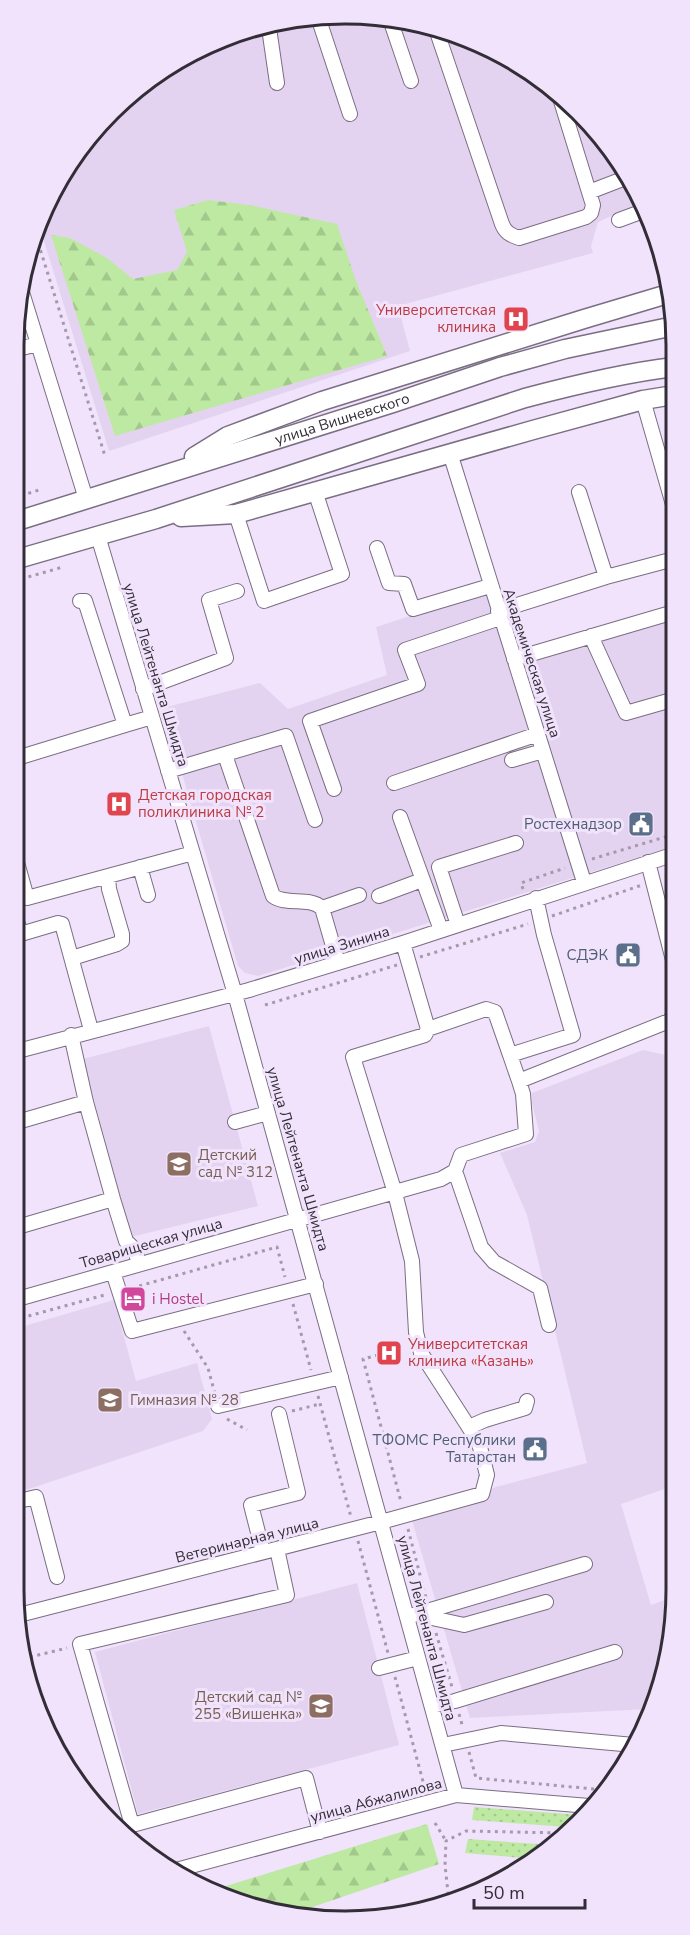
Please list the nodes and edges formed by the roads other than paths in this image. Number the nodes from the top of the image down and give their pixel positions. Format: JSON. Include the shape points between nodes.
{"nodes":[{"id":1,"x":320,"y":25,"type":"edge"},
{"id":2,"x":393,"y":28,"type":"edge"},
{"id":3,"x":269,"y":33,"type":"edge"},
{"id":4,"x":439,"y":38,"type":"edge"},
{"id":5,"x":411,"y":81,"type":"dead end"},
{"id":6,"x":277,"y":83,"type":"dead end"},
{"id":7,"x":564,"y":110,"type":"edge"},
{"id":8,"x":350,"y":114,"type":"dead end"},
{"id":9,"x":620,"y":180,"type":"edge"},
{"id":10,"x":589,"y":192,"type":"junction"},
{"id":11,"x":638,"y":213,"type":"edge"},
{"id":12,"x":619,"y":220,"type":"dead end"},
{"id":13,"x":662,"y":296,"type":"edge"},
{"id":14,"x":27,"y":307,"type":"edge"},
{"id":15,"x":665,"y":328,"type":"edge"},
{"id":16,"x":38,"y":344,"type":"junction"},
{"id":17,"x":24,"y":348,"type":"edge"},
{"id":18,"x":666,"y":368,"type":"edge"},
{"id":19,"x":666,"y":396,"type":"edge"},
{"id":20,"x":643,"y":400,"type":"junction"},
{"id":21,"x":450,"y":453,"type":"junction"},
{"id":22,"x":170,"y":471,"type":"junction"},
{"id":23,"x":666,"y":480,"type":"edge"},
{"id":24,"x":315,"y":491,"type":"junction"},
{"id":25,"x":579,"y":492,"type":"dead end"},
{"id":26,"x":86,"y":499,"type":"junction"},
{"id":27,"x":236,"y":514,"type":"junction"},
{"id":28,"x":24,"y":519,"type":"edge"},
{"id":29,"x":156,"y":519,"type":"junction"},
{"id":30,"x":98,"y":536,"type":"junction"},
{"id":31,"x":377,"y":548,"type":"dead end"},
{"id":32,"x":24,"y":557,"type":"edge"},
{"id":33,"x":666,"y":561,"type":"edge"},
{"id":34,"x":606,"y":578,"type":"junction"},
{"id":35,"x":490,"y":586,"type":"junction"},
{"id":36,"x":237,"y":591,"type":"dead end"},
{"id":37,"x":80,"y":601,"type":"dead end"},
{"id":38,"x":666,"y":614,"type":"edge"},
{"id":39,"x":499,"y":615,"type":"junction"},
{"id":40,"x":591,"y":636,"type":"junction"},
{"id":41,"x":514,"y":659,"type":"junction"},
{"id":42,"x":143,"y":689,"type":"junction"},
{"id":43,"x":666,"y":702,"type":"edge"},
{"id":44,"x":152,"y":717,"type":"junction"},
{"id":45,"x":124,"y":725,"type":"junction"},
{"id":46,"x":538,"y":734,"type":"junction"},
{"id":47,"x":543,"y":751,"type":"junction"},
{"id":48,"x":225,"y":755,"type":"junction"},
{"id":49,"x":24,"y":756,"type":"edge"},
{"id":50,"x":512,"y":760,"type":"dead end"},
{"id":51,"x":168,"y":771,"type":"junction"},
{"id":52,"x":394,"y":783,"type":"dead end"},
{"id":53,"x":334,"y":789,"type":"dead end"},
{"id":54,"x":400,"y":817,"type":"dead end"},
{"id":55,"x":315,"y":820,"type":"dead end"},
{"id":56,"x":516,"y":843,"type":"dead end"},
{"id":57,"x":192,"y":853,"type":"junction"},
{"id":58,"x":666,"y":857,"type":"edge"},
{"id":59,"x":648,"y":862,"type":"junction"},
{"id":60,"x":140,"y":867,"type":"junction"},
{"id":61,"x":108,"y":876,"type":"junction"},
{"id":62,"x":422,"y":880,"type":"junction"},
{"id":63,"x":584,"y":882,"type":"junction"},
{"id":64,"x":24,"y":887,"type":"edge"},
{"id":65,"x":148,"y":895,"type":"dead end"},
{"id":66,"x":359,"y":895,"type":"dead end"},
{"id":67,"x":379,"y":896,"type":"dead end"},
{"id":68,"x":536,"y":898,"type":"junction"},
{"id":69,"x":322,"y":908,"type":"junction"},
{"id":70,"x":458,"y":925,"type":"junction"},
{"id":71,"x":441,"y":930,"type":"junction"},
{"id":72,"x":666,"y":932,"type":"edge"},
{"id":73,"x":24,"y":933,"type":"edge"},
{"id":74,"x":403,"y":943,"type":"junction"},
{"id":75,"x":72,"y":958,"type":"junction"},
{"id":76,"x":338,"y":963,"type":"junction"},
{"id":77,"x":235,"y":994,"type":"junction"},
{"id":78,"x":666,"y":1022,"type":"edge"},
{"id":79,"x":428,"y":1029,"type":"junction"},
{"id":80,"x":91,"y":1030,"type":"junction"},
{"id":81,"x":71,"y":1035,"type":"junction"},
{"id":82,"x":24,"y":1049,"type":"edge"},
{"id":83,"x":510,"y":1055,"type":"junction"},
{"id":84,"x":519,"y":1081,"type":"junction"},
{"id":85,"x":86,"y":1102,"type":"junction"},
{"id":86,"x":268,"y":1113,"type":"junction"},
{"id":87,"x":24,"y":1120,"type":"edge"},
{"id":88,"x":236,"y":1122,"type":"dead end"},
{"id":89,"x":455,"y":1171,"type":"junction"},
{"id":90,"x":395,"y":1193,"type":"junction"},
{"id":91,"x":113,"y":1199,"type":"junction"},
{"id":92,"x":298,"y":1218,"type":"junction"},
{"id":93,"x":24,"y":1225,"type":"edge"},
{"id":94,"x":139,"y":1264,"type":"junction"},
{"id":95,"x":113,"y":1272,"type":"junction"},
{"id":96,"x":316,"y":1284,"type":"junction"},
{"id":97,"x":24,"y":1297,"type":"edge"},
{"id":98,"x":549,"y":1325,"type":"dead end"},
{"id":99,"x":341,"y":1377,"type":"junction"},
{"id":100,"x":527,"y":1401,"type":"dead end"},
{"id":101,"x":218,"y":1406,"type":"road end"},
{"id":102,"x":279,"y":1414,"type":"road end"},
{"id":103,"x":469,"y":1427,"type":"junction"},
{"id":104,"x":24,"y":1500,"type":"edge"},
{"id":105,"x":381,"y":1522,"type":"junction"},
{"id":106,"x":270,"y":1551,"type":"junction"},
{"id":107,"x":585,"y":1564,"type":"dead end"},
{"id":108,"x":57,"y":1577,"type":"dead end"},
{"id":109,"x":546,"y":1602,"type":"dead end"},
{"id":110,"x":25,"y":1613,"type":"edge"},
{"id":111,"x":422,"y":1615,"type":"junction"},
{"id":112,"x":615,"y":1652,"type":"dead end"},
{"id":113,"x":418,"y":1658,"type":"junction"},
{"id":114,"x":379,"y":1668,"type":"dead end"},
{"id":115,"x":432,"y":1706,"type":"junction"},
{"id":116,"x":626,"y":1744,"type":"edge"},
{"id":117,"x":442,"y":1745,"type":"junction"},
{"id":118,"x":456,"y":1795,"type":"junction"},
{"id":119,"x":583,"y":1805,"type":"edge"},
{"id":120,"x":126,"y":1824,"type":"edge"},
{"id":121,"x":127,"y":1826,"type":"edge"},
{"id":122,"x":320,"y":1832,"type":"junction"},
{"id":123,"x":184,"y":1868,"type":"edge"}],
"edges":[{"from":1,"to":8,"type":"street"},
{"from":2,"to":5,"type":"street"},
{"from":3,"to":6,"type":"street"},
{"from":4,"to":10,"type":"street","via":[[504,229],[519,238],[586,217],[593,205]]},
{"from":7,"to":10,"type":"street"},
{"from":9,"to":10,"type":"street"},
{"from":11,"to":12,"type":"street"},
{"from":13,"to":22,"type":"main road","via":[[322,401],[228,436]]},
{"from":14,"to":16,"type":"street"},
{"from":15,"to":22,"type":"main road","name":"улица Вишневского","via":[[511,364]]},
{"from":16,"to":17,"type":"street"},
{"from":16,"to":26,"type":"street"},
{"from":18,"to":29,"type":"main road","via":[[584,382],[525,398]]},
{"from":19,"to":20,"type":"main road"},
{"from":20,"to":21,"type":"main road"},
{"from":20,"to":23,"type":"street"},
{"from":21,"to":24,"type":"main road"},
{"from":21,"to":35,"type":"street","name":"Академическая улица"},
{"from":22,"to":26,"type":"main road","name":"улица Вишневского"},
{"from":24,"to":27,"type":"main road"},
{"from":24,"to":27,"type":"street","via":[[342,574],[264,602]]},
{"from":25,"to":34,"type":"street"},
{"from":26,"to":28,"type":"main road","name":"улица Вишневского"},
{"from":27,"to":29,"type":"main road"},
{"from":29,"to":30,"type":"main road"},
{"from":30,"to":32,"type":"main road"},
{"from":30,"to":42,"type":"street","name":"улица Лейтенанта Шмидта"},
{"from":31,"to":35,"type":"street","via":[[389,583],[404,584],[413,609]]},
{"from":33,"to":34,"type":"street"},
{"from":34,"to":39,"type":"street"},
{"from":35,"to":39,"type":"street","name":"Академическая улица"},
{"from":36,"to":42,"type":"street","via":[[209,600],[226,658]]},
{"from":37,"to":45,"type":"street","via":[[85,601]]},
{"from":38,"to":40,"type":"street"},
{"from":39,"to":41,"type":"street","name":"Академическая улица"},
{"from":39,"to":53,"type":"street","via":[[405,650],[418,684],[310,721]]},
{"from":40,"to":41,"type":"street"},
{"from":40,"to":43,"type":"street","via":[[626,713]]},
{"from":41,"to":46,"type":"street","name":"Академическая улица"},
{"from":42,"to":44,"type":"street","name":"улица Лейтенанта Шмидта"},
{"from":44,"to":45,"type":"street"},
{"from":44,"to":51,"type":"street","name":"улица Лейтенанта Шмидта"},
{"from":45,"to":49,"type":"street"},
{"from":46,"to":47,"type":"street","name":"Академическая улица"},
{"from":46,"to":52,"type":"street"},
{"from":47,"to":50,"type":"street"},
{"from":47,"to":63,"type":"street","name":"Академическая улица"},
{"from":48,"to":51,"type":"street"},
{"from":48,"to":55,"type":"street","via":[[286,736]]},
{"from":48,"to":69,"type":"street","via":[[273,896],[280,901],[317,903]]},
{"from":51,"to":57,"type":"street","name":"улица Лейтенанта Шмидта"},
{"from":54,"to":62,"type":"street"},
{"from":56,"to":70,"type":"street","via":[[439,867]]},
{"from":57,"to":60,"type":"street"},
{"from":57,"to":77,"type":"street","name":"улица Лейтенанта Шмидта"},
{"from":58,"to":59,"type":"street","name":"улица Зинина"},
{"from":59,"to":63,"type":"street","name":"улица Зинина"},
{"from":59,"to":72,"type":"street"},
{"from":60,"to":61,"type":"street"},
{"from":60,"to":65,"type":"street"},
{"from":61,"to":64,"type":"street","via":[[27,898]]},
{"from":61,"to":75,"type":"street","via":[[122,941]]},
{"from":62,"to":67,"type":"street"},
{"from":62,"to":71,"type":"street"},
{"from":63,"to":68,"type":"street","name":"улица Зинина"},
{"from":66,"to":69,"type":"street"},
{"from":68,"to":70,"type":"street","name":"улица Зинина"},
{"from":68,"to":83,"type":"street","via":[[573,1035]]},
{"from":69,"to":76,"type":"street"},
{"from":70,"to":71,"type":"street","name":"улица Зинина"},
{"from":71,"to":74,"type":"street","name":"улица Зинина"},
{"from":73,"to":75,"type":"street","via":[[62,924]]},
{"from":74,"to":76,"type":"street","name":"улица Зинина"},
{"from":74,"to":79,"type":"street"},
{"from":75,"to":80,"type":"street"},
{"from":76,"to":77,"type":"street","name":"улица Зинина"},
{"from":77,"to":80,"type":"street","name":"улица Зинина"},
{"from":77,"to":86,"type":"street","name":"улица Лейтенанта Шмидта"},
{"from":78,"to":84,"type":"street","via":[[577,1054]]},
{"from":79,"to":83,"type":"street","via":[[486,1009],[495,1012]]},
{"from":79,"to":90,"type":"street","via":[[425,1035],[353,1057]]},
{"from":80,"to":81,"type":"street","name":"улица Зинина"},
{"from":81,"to":82,"type":"street","name":"улица Зинина"},
{"from":81,"to":85,"type":"street"},
{"from":83,"to":84,"type":"street"},
{"from":84,"to":89,"type":"street","via":[[526,1134],[461,1155]]},
{"from":85,"to":87,"type":"street"},
{"from":85,"to":91,"type":"street"},
{"from":86,"to":88,"type":"street"},
{"from":86,"to":92,"type":"street","name":"улица Лейтенанта Шмидта"},
{"from":89,"to":90,"type":"street","name":"Товарищеская улица"},
{"from":89,"to":98,"type":"street","via":[[481,1247],[494,1262],[540,1288]]},
{"from":90,"to":92,"type":"street","name":"Товарищеская улица"},
{"from":90,"to":103,"type":"street","via":[[412,1261],[416,1332],[422,1353]]},
{"from":91,"to":93,"type":"street"},
{"from":91,"to":94,"type":"street","via":[[126,1241],[135,1250]]},
{"from":92,"to":94,"type":"street","name":"Товарищеская улица"},
{"from":92,"to":96,"type":"street","name":"улица Лейтенанта Шмидта"},
{"from":94,"to":95,"type":"street","name":"Товарищеская улица"},
{"from":95,"to":96,"type":"street","via":[[132,1331]]},
{"from":95,"to":97,"type":"street","name":"Товарищеская улица"},
{"from":96,"to":99,"type":"street","name":"улица Лейтенанта Шмидта"},
{"from":99,"to":101,"type":"street"},
{"from":99,"to":105,"type":"street","name":"улица Лейтенанта Шмидта"},
{"from":100,"to":103,"type":"street","via":[[525,1408]]},
{"from":102,"to":106,"type":"street","via":[[298,1493],[251,1504]]},
{"from":103,"to":105,"type":"street","name":"Ветеринарная улица","via":[[479,1443],[487,1475],[482,1494]]},
{"from":104,"to":108,"type":"street","via":[[36,1497]]},
{"from":105,"to":106,"type":"street","name":"Ветеринарная улица"},
{"from":105,"to":111,"type":"street","name":"улица Лейтенанта Шмидта"},
{"from":106,"to":110,"type":"street","name":"Ветеринарная улица"},
{"from":106,"to":120,"type":"street","via":[[287,1595],[81,1644]]},
{"from":107,"to":111,"type":"street"},
{"from":109,"to":111,"type":"street","via":[[464,1625]]},
{"from":111,"to":113,"type":"street","name":"улица Лейтенанта Шмидта"},
{"from":112,"to":115,"type":"street"},
{"from":113,"to":114,"type":"street"},
{"from":113,"to":115,"type":"street","name":"улица Лейтенанта Шмидта"},
{"from":115,"to":117,"type":"street","name":"улица Лейтенанта Шмидта"},
{"from":116,"to":117,"type":"street","via":[[501,1733]]},
{"from":117,"to":118,"type":"street","name":"улица Лейтенанта Шмидта"},
{"from":118,"to":119,"type":"street","name":"улица Абжалилова"},
{"from":118,"to":122,"type":"street","name":"улица Абжалилова"},
{"from":121,"to":122,"type":"street","via":[[306,1778]]},
{"from":122,"to":123,"type":"street","name":"улица Абжалилова"}]}
